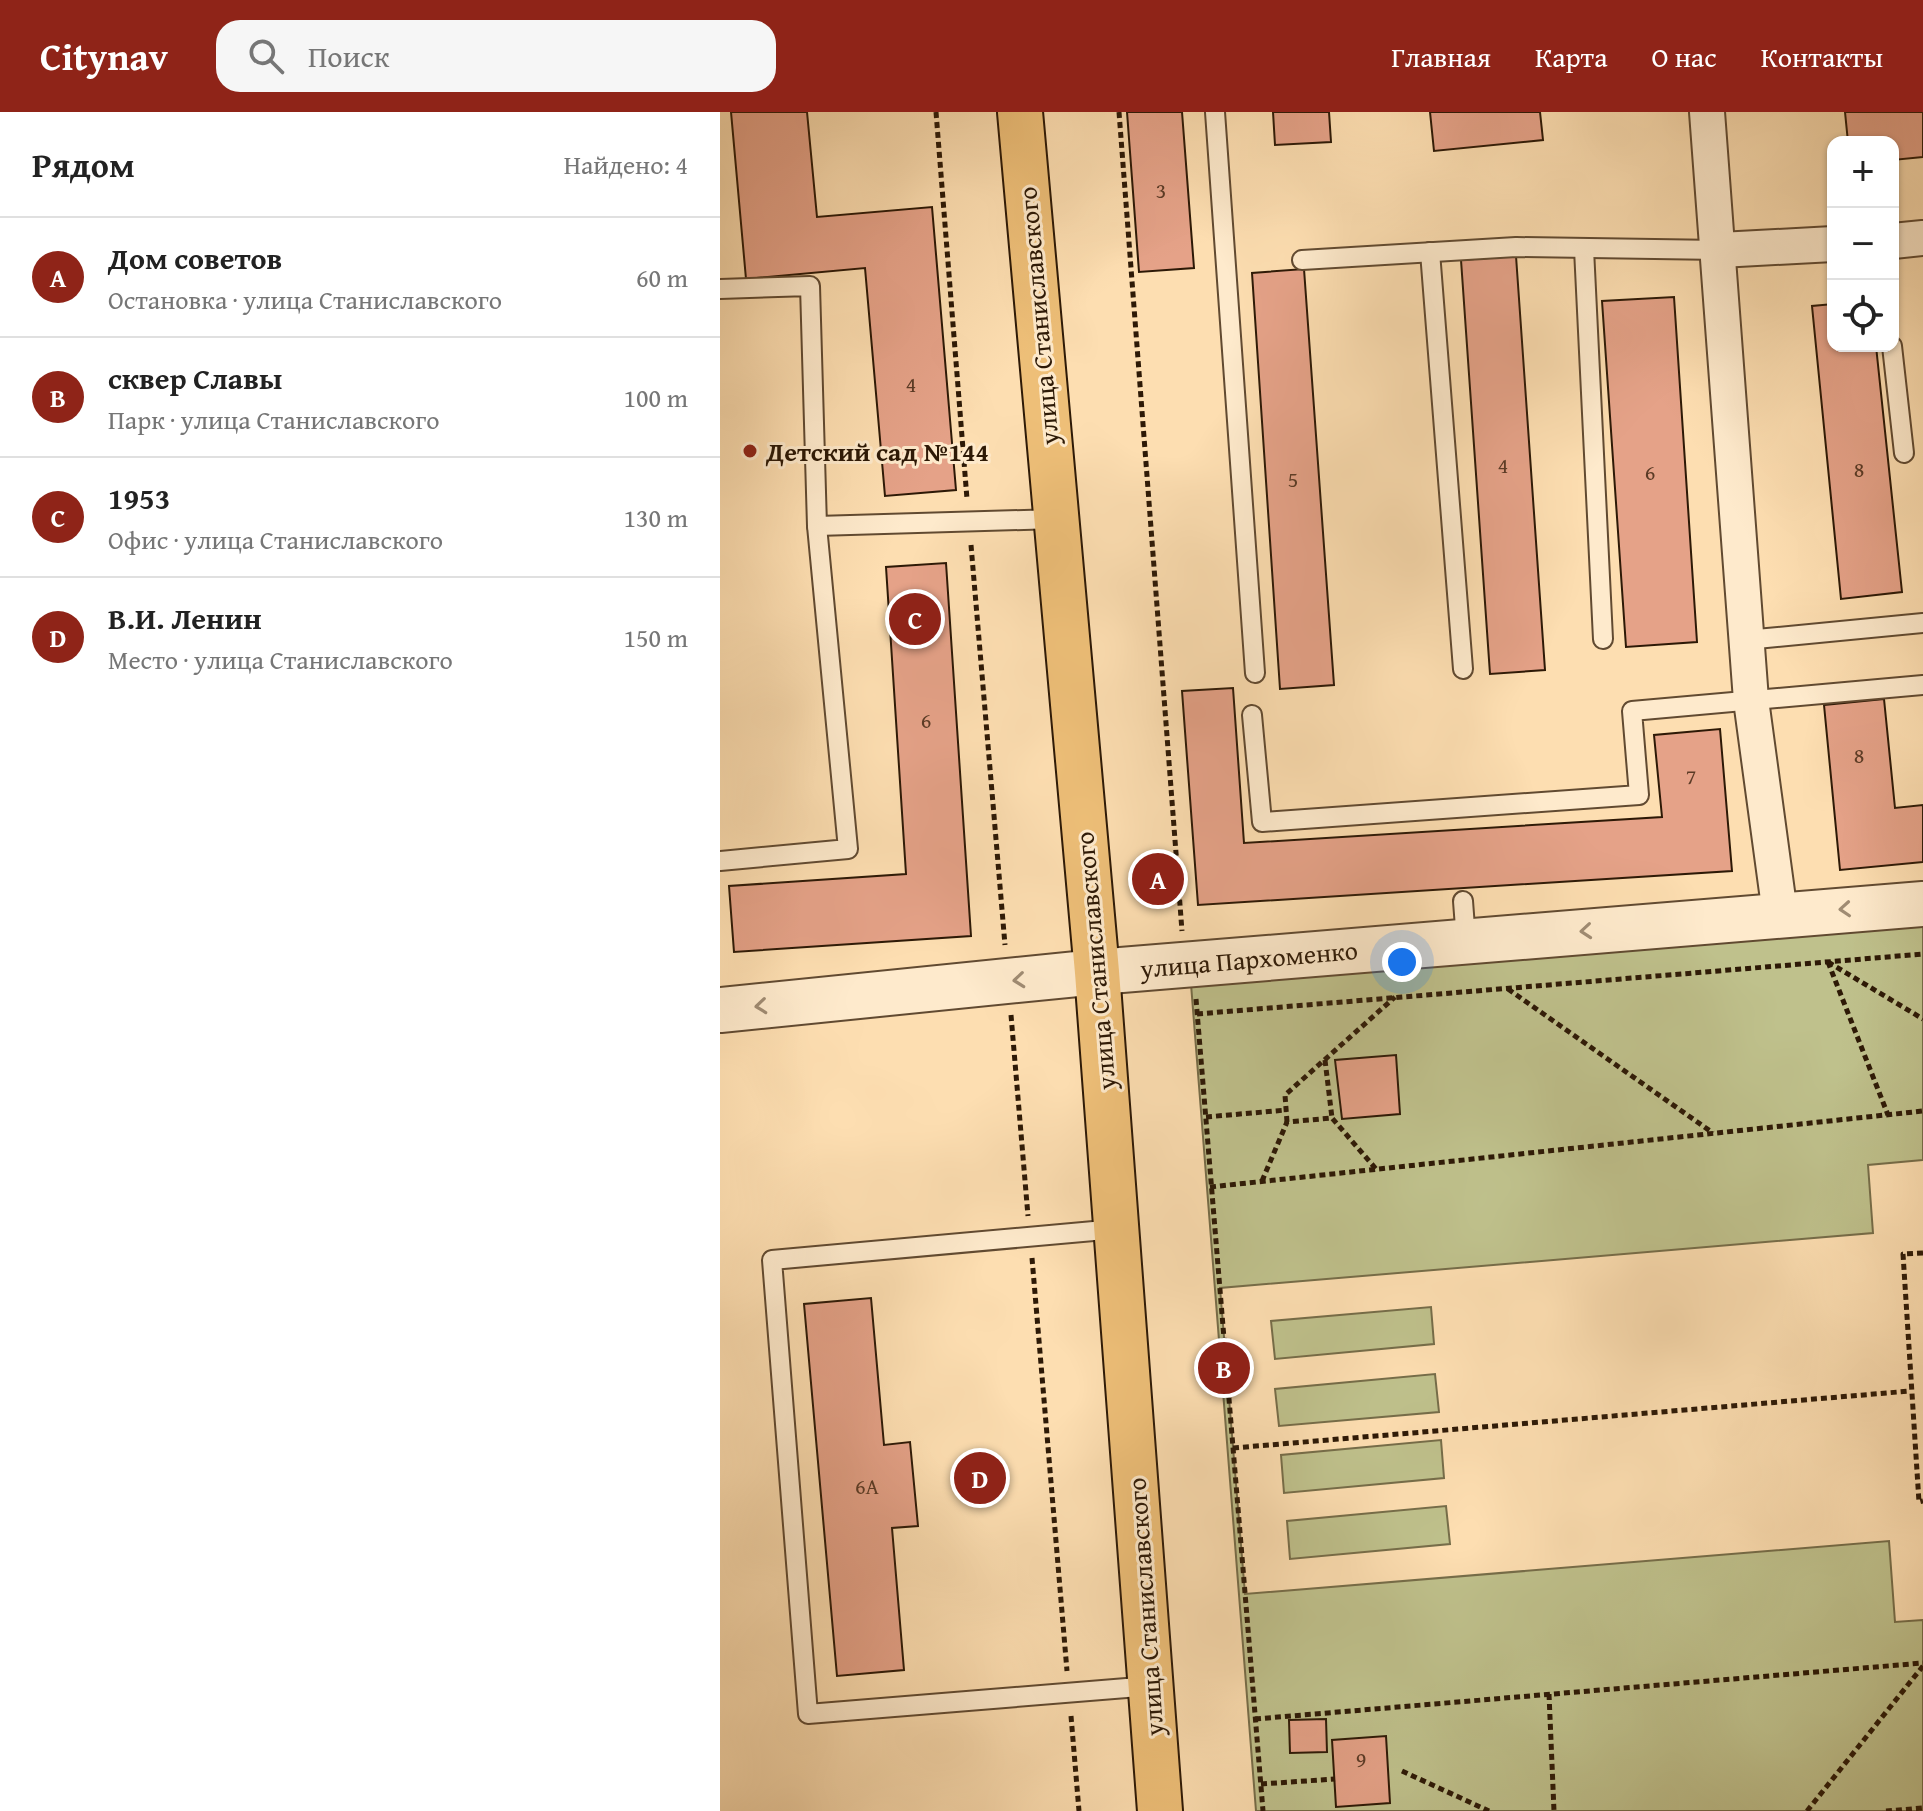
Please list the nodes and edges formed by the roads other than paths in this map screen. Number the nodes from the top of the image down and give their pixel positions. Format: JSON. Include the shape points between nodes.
{"nodes":[{"id":1,"x":1020,"y":112,"type":"edge"},
{"id":2,"x":1215,"y":112,"type":"edge"},
{"id":3,"x":1707,"y":112,"type":"edge"},
{"id":4,"x":1923,"y":238,"type":"edge"},
{"id":5,"x":1899,"y":240,"type":"edge"},
{"id":6,"x":1827,"y":244,"type":"edge"},
{"id":7,"x":1584,"y":249,"type":"junction"},
{"id":8,"x":1720,"y":250,"type":"junction"},
{"id":9,"x":1430,"y":252,"type":"junction"},
{"id":10,"x":1302,"y":260,"type":"dead end"},
{"id":11,"x":720,"y":289,"type":"edge"},
{"id":12,"x":1893,"y":352,"type":"edge"},
{"id":13,"x":1904,"y":453,"type":"dead end"},
{"id":14,"x":1056,"y":519,"type":"junction"},
{"id":15,"x":817,"y":526,"type":"junction"},
{"id":16,"x":1923,"y":623,"type":"edge"},
{"id":17,"x":1603,"y":639,"type":"dead end"},
{"id":18,"x":1746,"y":640,"type":"junction"},
{"id":19,"x":1463,"y":669,"type":"dead end"},
{"id":20,"x":1255,"y":673,"type":"dead end"},
{"id":21,"x":1923,"y":685,"type":"edge"},
{"id":22,"x":1751,"y":700,"type":"junction"},
{"id":23,"x":1252,"y":715,"type":"dead end"},
{"id":24,"x":720,"y":861,"type":"edge"},
{"id":25,"x":1923,"y":904,"type":"edge"},
{"id":26,"x":1780,"y":914,"type":"junction"},
{"id":27,"x":1097,"y":972,"type":"junction"},
{"id":28,"x":720,"y":1010,"type":"edge"},
{"id":29,"x":1116,"y":1229,"type":"junction"},
{"id":30,"x":1151,"y":1686,"type":"junction"},
{"id":31,"x":1160,"y":1811,"type":"edge"}],
"edges":[{"from":1,"to":14,"type":"main road","name":"улица Станиславского"},
{"from":2,"to":20,"type":"lane"},
{"from":3,"to":8,"type":"street"},
{"from":4,"to":5,"type":"street"},
{"from":6,"to":8,"type":"street"},
{"from":7,"to":8,"type":"lane"},
{"from":7,"to":9,"type":"lane"},
{"from":7,"to":17,"type":"lane"},
{"from":8,"to":18,"type":"street"},
{"from":9,"to":10,"type":"lane"},
{"from":9,"to":19,"type":"lane"},
{"from":11,"to":15,"type":"lane","via":[[810,286]]},
{"from":12,"to":13,"type":"lane"},
{"from":14,"to":15,"type":"lane"},
{"from":14,"to":27,"type":"main road","name":"улица Станиславского"},
{"from":15,"to":24,"type":"lane","via":[[848,849]]},
{"from":16,"to":18,"type":"lane"},
{"from":18,"to":22,"type":"street"},
{"from":21,"to":22,"type":"lane"},
{"from":22,"to":23,"type":"lane","via":[[1632,711],[1639,795],[1262,822]]},
{"from":22,"to":26,"type":"street"},
{"from":25,"to":26,"type":"street","name":"улица Пархоменко","one_way":true},
{"from":26,"to":27,"type":"street","name":"улица Пархоменко","one_way":true,"via":[[1464,921],[1193,964]]},
{"from":27,"to":28,"type":"street","name":"улица Пархоменко","one_way":true},
{"from":27,"to":29,"type":"main road","name":"улица Станиславского"},
{"from":29,"to":30,"type":"main road","name":"улица Станиславского"},
{"from":29,"to":30,"type":"lane","via":[[772,1260],[808,1714]]},
{"from":30,"to":31,"type":"main road","name":"улица Станиславского"}]}
